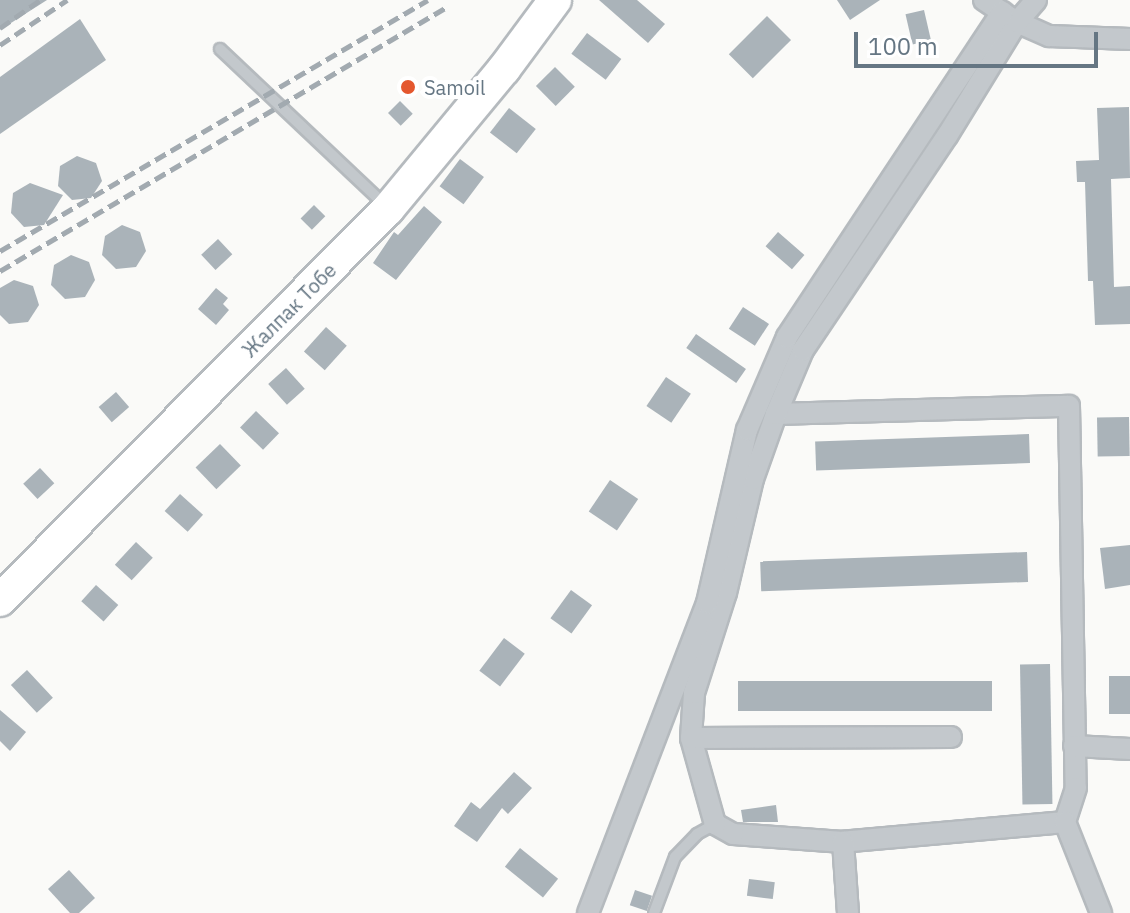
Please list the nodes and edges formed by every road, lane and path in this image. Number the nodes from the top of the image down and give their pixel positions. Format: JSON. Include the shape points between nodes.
{"nodes":[{"id":1,"x":555,"y":0,"type":"edge"},
{"id":2,"x":984,"y":0,"type":"edge"},
{"id":3,"x":1036,"y":0,"type":"edge"},
{"id":4,"x":1009,"y":17,"type":"junction"},
{"id":5,"x":1130,"y":39,"type":"edge"},
{"id":6,"x":220,"y":49,"type":"dead end"},
{"id":7,"x":388,"y":209,"type":"junction"},
{"id":8,"x":776,"y":414,"type":"junction"},
{"id":9,"x":0,"y":600,"type":"edge"},
{"id":10,"x":951,"y":737,"type":"dead end"},
{"id":11,"x":691,"y":738,"type":"junction"},
{"id":12,"x":1074,"y":746,"type":"junction"},
{"id":13,"x":1130,"y":749,"type":"edge"},
{"id":14,"x":1065,"y":822,"type":"junction"},
{"id":15,"x":715,"y":824,"type":"junction"},
{"id":16,"x":843,"y":842,"type":"junction"},
{"id":17,"x":588,"y":913,"type":"edge"},
{"id":18,"x":654,"y":913,"type":"edge"},
{"id":19,"x":848,"y":913,"type":"edge"},
{"id":20,"x":1101,"y":913,"type":"edge"}],
"edges":[{"from":1,"to":7,"type":"main road","name":"Жалпак Тобе"},
{"from":2,"to":4,"type":"street"},
{"from":3,"to":4,"type":"street"},
{"from":4,"to":5,"type":"street","via":[[1049,36]]},
{"from":4,"to":8,"type":"street","via":[[947,136],[803,350]]},
{"from":4,"to":17,"type":"street","via":[[787,337],[747,430],[707,603]]},
{"from":6,"to":7,"type":"lane"},
{"from":7,"to":9,"type":"main road","name":"Жалпак Тобе"},
{"from":8,"to":11,"type":"street","via":[[694,693]]},
{"from":8,"to":12,"type":"street","via":[[1069,406]]},
{"from":10,"to":11,"type":"street"},
{"from":11,"to":15,"type":"street"},
{"from":12,"to":13,"type":"street"},
{"from":12,"to":14,"type":"street","via":[[1076,788]]},
{"from":14,"to":16,"type":"street"},
{"from":14,"to":20,"type":"street"},
{"from":15,"to":16,"type":"street","via":[[733,834]]},
{"from":15,"to":18,"type":"lane","via":[[675,857]]},
{"from":16,"to":19,"type":"street"}]}
